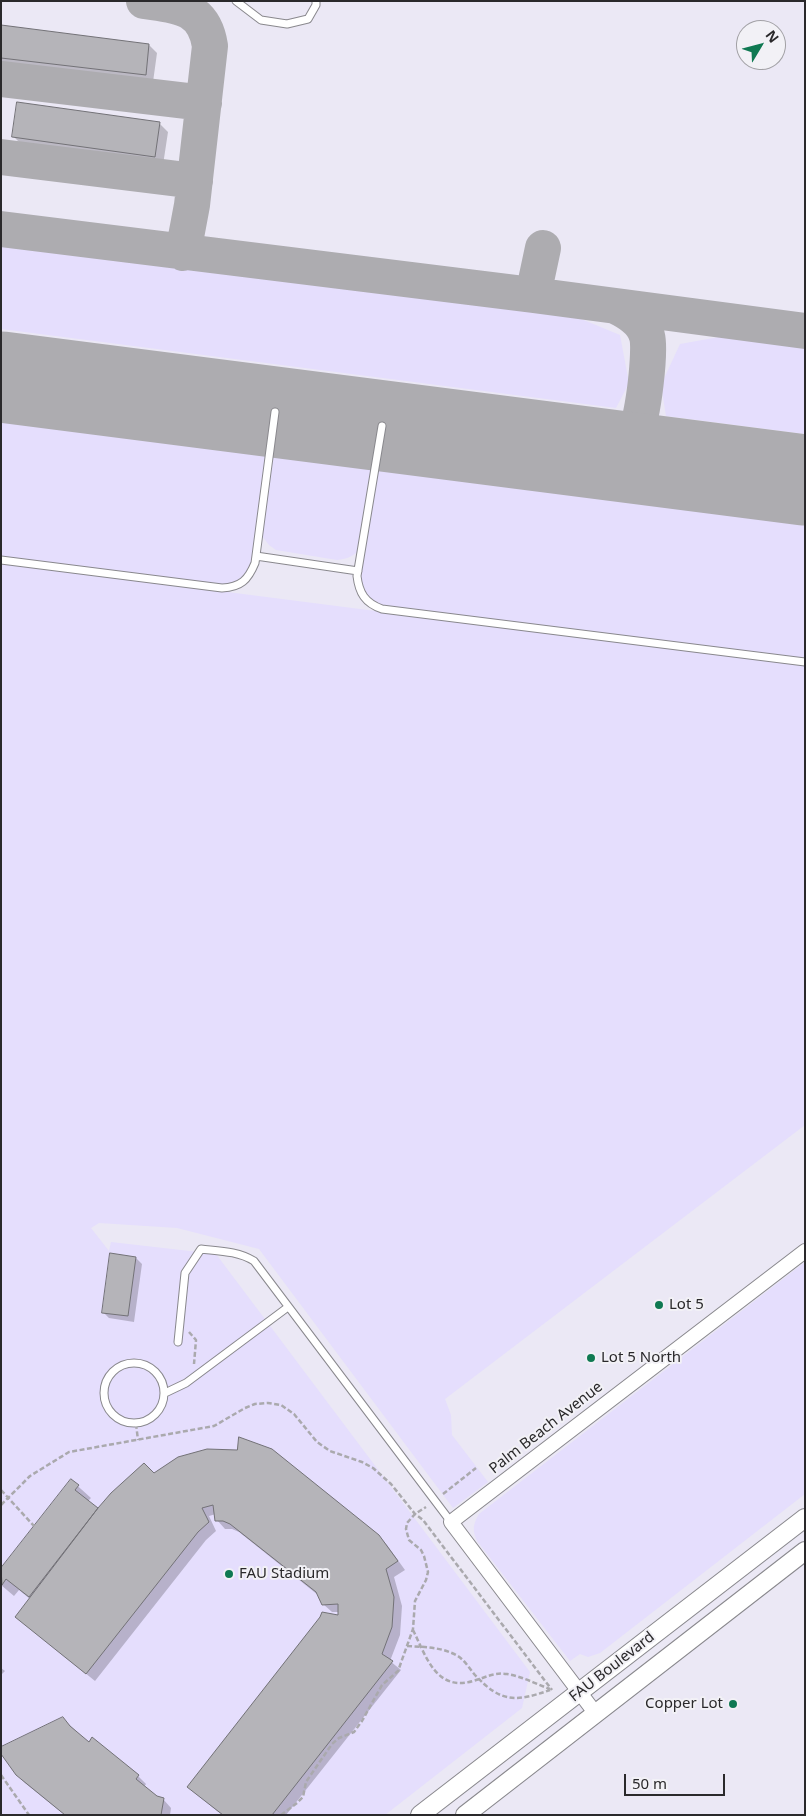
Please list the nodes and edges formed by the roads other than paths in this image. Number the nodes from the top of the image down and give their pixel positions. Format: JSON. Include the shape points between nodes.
{"nodes":[{"id":1,"x":236,"y":1,"type":"edge"},
{"id":2,"x":316,"y":1,"type":"edge"},
{"id":3,"x":274,"y":412,"type":"dead end"},
{"id":4,"x":382,"y":426,"type":"dead end"},
{"id":5,"x":256,"y":556,"type":"junction"},
{"id":6,"x":1,"y":560,"type":"edge"},
{"id":7,"x":358,"y":571,"type":"junction"},
{"id":8,"x":805,"y":662,"type":"edge"},
{"id":9,"x":805,"y":1251,"type":"edge"},
{"id":10,"x":288,"y":1307,"type":"junction"},
{"id":11,"x":178,"y":1342,"type":"dead end"},
{"id":12,"x":165,"y":1393,"type":"junction"},
{"id":13,"x":805,"y":1518,"type":"edge"},
{"id":14,"x":451,"y":1522,"type":"junction"},
{"id":15,"x":805,"y":1551,"type":"edge"},
{"id":16,"x":579,"y":1692,"type":"junction"},
{"id":17,"x":596,"y":1714,"type":"junction"},
{"id":18,"x":420,"y":1815,"type":"edge"},
{"id":19,"x":465,"y":1815,"type":"edge"}],
"edges":[{"from":1,"to":2,"type":"lane","via":[[261,20],[287,24],[308,20]]},
{"from":3,"to":5,"type":"lane"},
{"from":4,"to":7,"type":"lane"},
{"from":5,"to":6,"type":"lane","via":[[244,581],[238,586],[222,588]]},
{"from":5,"to":7,"type":"lane"},
{"from":7,"to":8,"type":"lane","via":[[362,596],[382,609]]},
{"from":9,"to":14,"type":"street","name":"Palm Beach Avenue"},
{"from":10,"to":11,"type":"lane","via":[[254,1261],[235,1253],[201,1249],[185,1273]]},
{"from":10,"to":12,"type":"lane","via":[[193,1378]]},
{"from":10,"to":14,"type":"lane"},
{"from":12,"to":12,"type":"lane","via":[[155,1371],[132,1363],[120,1366],[110,1374],[104,1398],[115,1417],[136,1424],[156,1415]]},
{"from":13,"to":16,"type":"street","name":"FAU Boulevard"},
{"from":14,"to":16,"type":"street"},
{"from":15,"to":17,"type":"street","name":"FAU Boulevard"},
{"from":16,"to":17,"type":"street"},
{"from":16,"to":18,"type":"street","name":"FAU Boulevard"},
{"from":17,"to":19,"type":"street","name":"FAU Boulevard"}]}
